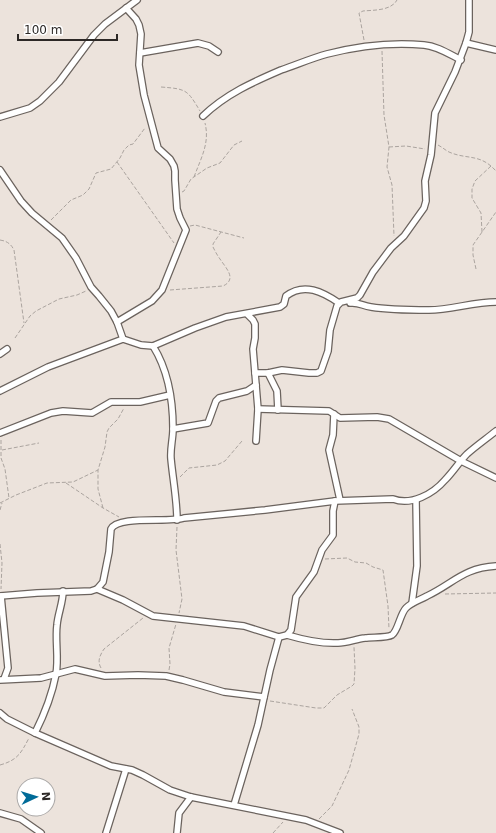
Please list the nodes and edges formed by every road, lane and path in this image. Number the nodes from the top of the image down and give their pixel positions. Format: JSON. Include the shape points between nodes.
{"nodes":[{"id":1,"x":137,"y":0,"type":"edge"},
{"id":2,"x":397,"y":0,"type":"edge"},
{"id":3,"x":469,"y":0,"type":"edge"},
{"id":4,"x":126,"y":8,"type":"junction"},
{"id":5,"x":466,"y":42,"type":"junction"},
{"id":6,"x":381,"y":45,"type":"junction"},
{"id":7,"x":366,"y":47,"type":"junction"},
{"id":8,"x":496,"y":50,"type":"edge"},
{"id":9,"x":218,"y":52,"type":"dead end"},
{"id":10,"x":140,"y":53,"type":"junction"},
{"id":11,"x":461,"y":60,"type":"junction"},
{"id":12,"x":161,"y":87,"type":"dead end"},
{"id":13,"x":203,"y":116,"type":"junction"},
{"id":14,"x":0,"y":117,"type":"edge"},
{"id":15,"x":151,"y":122,"type":"junction"},
{"id":16,"x":242,"y":141,"type":"dead end"},
{"id":17,"x":432,"y":141,"type":"junction"},
{"id":18,"x":389,"y":147,"type":"junction"},
{"id":19,"x":431,"y":150,"type":"junction"},
{"id":20,"x":117,"y":161,"type":"junction"},
{"id":21,"x":490,"y":166,"type":"junction"},
{"id":22,"x":0,"y":170,"type":"edge"},
{"id":23,"x":496,"y":171,"type":"edge"},
{"id":24,"x":194,"y":177,"type":"junction"},
{"id":25,"x":176,"y":195,"type":"junction"},
{"id":26,"x":496,"y":212,"type":"edge"},
{"id":27,"x":46,"y":224,"type":"junction"},
{"id":28,"x":186,"y":230,"type":"junction"},
{"id":29,"x":221,"y":232,"type":"junction"},
{"id":30,"x":482,"y":232,"type":"junction"},
{"id":31,"x":244,"y":238,"type":"dead end"},
{"id":32,"x":0,"y":240,"type":"edge"},
{"id":33,"x":394,"y":245,"type":"junction"},
{"id":34,"x":178,"y":249,"type":"junction"},
{"id":35,"x":476,"y":269,"type":"dead end"},
{"id":36,"x":92,"y":288,"type":"junction"},
{"id":37,"x":162,"y":290,"type":"junction"},
{"id":38,"x":342,"y":302,"type":"junction"},
{"id":39,"x":496,"y":302,"type":"edge"},
{"id":40,"x":247,"y":314,"type":"junction"},
{"id":41,"x":117,"y":322,"type":"junction"},
{"id":42,"x":24,"y":324,"type":"junction"},
{"id":43,"x":15,"y":338,"type":"dead end"},
{"id":44,"x":123,"y":340,"type":"junction"},
{"id":45,"x":153,"y":346,"type":"junction"},
{"id":46,"x":7,"y":349,"type":"dead end"},
{"id":47,"x":0,"y":354,"type":"edge"},
{"id":48,"x":255,"y":373,"type":"junction"},
{"id":49,"x":268,"y":373,"type":"junction"},
{"id":50,"x":256,"y":385,"type":"junction"},
{"id":51,"x":0,"y":391,"type":"edge"},
{"id":52,"x":170,"y":395,"type":"junction"},
{"id":53,"x":127,"y":402,"type":"junction"},
{"id":54,"x":258,"y":409,"type":"junction"},
{"id":55,"x":278,"y":410,"type":"junction"},
{"id":56,"x":334,"y":414,"type":"junction"},
{"id":57,"x":173,"y":429,"type":"junction"},
{"id":58,"x":496,"y":431,"type":"edge"},
{"id":59,"x":1,"y":432,"type":"edge"},
{"id":60,"x":242,"y":441,"type":"dead end"},
{"id":61,"x":256,"y":442,"type":"dead end"},
{"id":62,"x":39,"y":443,"type":"dead end"},
{"id":63,"x":1,"y":450,"type":"junction"},
{"id":64,"x":461,"y":461,"type":"junction"},
{"id":65,"x":98,"y":470,"type":"junction"},
{"id":66,"x":496,"y":478,"type":"edge"},
{"id":67,"x":66,"y":483,"type":"junction"},
{"id":68,"x":175,"y":484,"type":"junction"},
{"id":69,"x":10,"y":498,"type":"junction"},
{"id":70,"x":338,"y":500,"type":"junction"},
{"id":71,"x":416,"y":500,"type":"junction"},
{"id":72,"x":1,"y":503,"type":"edge"},
{"id":73,"x":103,"y":508,"type":"junction"},
{"id":74,"x":0,"y":510,"type":"edge"},
{"id":75,"x":177,"y":520,"type":"junction"},
{"id":76,"x":128,"y":521,"type":"junction"},
{"id":77,"x":0,"y":544,"type":"edge"},
{"id":78,"x":318,"y":559,"type":"junction"},
{"id":79,"x":496,"y":566,"type":"edge"},
{"id":80,"x":97,"y":589,"type":"junction"},
{"id":81,"x":63,"y":592,"type":"junction"},
{"id":82,"x":496,"y":594,"type":"edge"},
{"id":83,"x":440,"y":595,"type":"dead end"},
{"id":84,"x":0,"y":596,"type":"edge"},
{"id":85,"x":412,"y":603,"type":"junction"},
{"id":86,"x":148,"y":613,"type":"junction"},
{"id":87,"x":178,"y":619,"type":"junction"},
{"id":88,"x":287,"y":635,"type":"junction"},
{"id":89,"x":390,"y":636,"type":"junction"},
{"id":90,"x":279,"y":637,"type":"junction"},
{"id":91,"x":353,"y":641,"type":"junction"},
{"id":92,"x":56,"y":675,"type":"junction"},
{"id":93,"x":104,"y":676,"type":"junction"},
{"id":94,"x":166,"y":676,"type":"junction"},
{"id":95,"x":2,"y":679,"type":"edge"},
{"id":96,"x":263,"y":699,"type":"junction"},
{"id":97,"x":352,"y":709,"type":"dead end"},
{"id":98,"x":0,"y":713,"type":"edge"},
{"id":99,"x":34,"y":732,"type":"junction"},
{"id":100,"x":0,"y":765,"type":"edge"},
{"id":101,"x":126,"y":769,"type":"junction"},
{"id":102,"x":191,"y":797,"type":"junction"},
{"id":103,"x":234,"y":805,"type":"junction"},
{"id":104,"x":0,"y":812,"type":"edge"},
{"id":105,"x":289,"y":817,"type":"junction"},
{"id":106,"x":314,"y":823,"type":"junction"},
{"id":107,"x":41,"y":833,"type":"edge"},
{"id":108,"x":106,"y":833,"type":"edge"},
{"id":109,"x":177,"y":833,"type":"edge"},
{"id":110,"x":273,"y":833,"type":"edge"},
{"id":111,"x":340,"y":833,"type":"edge"}],
"edges":[{"from":1,"to":4,"type":"street"},
{"from":2,"to":7,"type":"path","via":[[390,7],[359,13]]},
{"from":3,"to":5,"type":"street","via":[[469,32]]},
{"from":4,"to":10,"type":"street","via":[[139,25]]},
{"from":4,"to":14,"type":"street","via":[[94,35],[59,82],[40,101],[30,108]]},
{"from":5,"to":8,"type":"street"},
{"from":5,"to":11,"type":"street"},
{"from":6,"to":7,"type":"street"},
{"from":6,"to":11,"type":"street","via":[[425,45]]},
{"from":6,"to":18,"type":"path","via":[[384,115]]},
{"from":7,"to":13,"type":"street","via":[[326,54],[266,77],[225,97]]},
{"from":9,"to":10,"type":"street","via":[[198,43]]},
{"from":10,"to":15,"type":"street","via":[[140,76]]},
{"from":11,"to":17,"type":"street","via":[[435,113]]},
{"from":12,"to":13,"type":"path","via":[[185,90]]},
{"from":13,"to":24,"type":"path","via":[[206,141]]},
{"from":15,"to":20,"type":"path"},
{"from":15,"to":25,"type":"street","via":[[158,148],[170,159],[176,171]]},
{"from":16,"to":24,"type":"path","via":[[234,145],[220,163]]},
{"from":17,"to":19,"type":"street"},
{"from":17,"to":21,"type":"path","via":[[450,152],[478,158]]},
{"from":18,"to":19,"type":"path","via":[[406,146]]},
{"from":18,"to":33,"type":"path","via":[[387,167],[392,185]]},
{"from":19,"to":33,"type":"street","via":[[425,181],[424,208],[404,236]]},
{"from":20,"to":27,"type":"path","via":[[111,169],[96,173],[89,189],[71,200]]},
{"from":20,"to":34,"type":"path"},
{"from":21,"to":23,"type":"path"},
{"from":21,"to":30,"type":"path","via":[[475,181],[472,189],[472,198],[481,213]]},
{"from":22,"to":27,"type":"street","via":[[21,201]]},
{"from":24,"to":25,"type":"path","via":[[184,191]]},
{"from":25,"to":28,"type":"street","via":[[177,209]]},
{"from":26,"to":30,"type":"path"},
{"from":27,"to":36,"type":"street","via":[[62,238]]},
{"from":28,"to":29,"type":"path","via":[[195,225]]},
{"from":28,"to":34,"type":"street"},
{"from":29,"to":31,"type":"path"},
{"from":29,"to":37,"type":"path","via":[[213,247],[229,271],[227,284]]},
{"from":30,"to":35,"type":"path","via":[[473,245]]},
{"from":32,"to":42,"type":"path","via":[[12,246],[14,250]]},
{"from":33,"to":38,"type":"street","via":[[373,272],[360,295]]},
{"from":34,"to":37,"type":"street"},
{"from":36,"to":41,"type":"street"},
{"from":36,"to":42,"type":"path","via":[[59,299],[36,311]]},
{"from":37,"to":41,"type":"street","via":[[152,301]]},
{"from":38,"to":39,"type":"street","via":[[360,303],[369,307],[430,310]]},
{"from":38,"to":40,"type":"street","via":[[327,294],[306,289],[287,295],[281,306]]},
{"from":38,"to":49,"type":"street","via":[[335,311],[328,351],[321,371],[309,373],[282,370]]},
{"from":40,"to":45,"type":"street","via":[[220,319]]},
{"from":40,"to":48,"type":"street","via":[[255,324]]},
{"from":41,"to":44,"type":"street"},
{"from":42,"to":43,"type":"path"},
{"from":44,"to":45,"type":"street"},
{"from":44,"to":51,"type":"street","via":[[48,367]]},
{"from":45,"to":52,"type":"street","via":[[160,356]]},
{"from":46,"to":47,"type":"street"},
{"from":48,"to":49,"type":"street"},
{"from":48,"to":50,"type":"street"},
{"from":49,"to":55,"type":"street","via":[[277,390]]},
{"from":50,"to":54,"type":"street"},
{"from":50,"to":57,"type":"street","via":[[247,391],[219,398],[208,423]]},
{"from":52,"to":53,"type":"street","via":[[140,402]]},
{"from":52,"to":57,"type":"street"},
{"from":53,"to":59,"type":"street","via":[[111,402],[89,414],[63,411],[51,413]]},
{"from":53,"to":65,"type":"path","via":[[107,432]]},
{"from":54,"to":55,"type":"street"},
{"from":54,"to":61,"type":"street"},
{"from":55,"to":56,"type":"street","via":[[322,411]]},
{"from":56,"to":64,"type":"street","via":[[340,418],[389,419]]},
{"from":56,"to":70,"type":"street","via":[[329,450]]},
{"from":57,"to":68,"type":"street","via":[[171,457]]},
{"from":58,"to":64,"type":"street"},
{"from":59,"to":63,"type":"path"},
{"from":60,"to":68,"type":"path","via":[[225,461],[217,465],[188,468]]},
{"from":62,"to":63,"type":"path"},
{"from":63,"to":69,"type":"path"},
{"from":64,"to":66,"type":"street"},
{"from":64,"to":71,"type":"street","via":[[445,481]]},
{"from":65,"to":67,"type":"path"},
{"from":65,"to":73,"type":"path","via":[[98,489]]},
{"from":67,"to":69,"type":"path","via":[[47,483]]},
{"from":67,"to":73,"type":"path"},
{"from":68,"to":75,"type":"street"},
{"from":69,"to":72,"type":"path"},
{"from":70,"to":71,"type":"street"},
{"from":70,"to":75,"type":"street"},
{"from":70,"to":78,"type":"street","via":[[333,511],[331,539]]},
{"from":71,"to":85,"type":"street","via":[[417,566]]},
{"from":72,"to":74,"type":"path"},
{"from":73,"to":76,"type":"path"},
{"from":75,"to":76,"type":"street"},
{"from":75,"to":87,"type":"path","via":[[176,550],[182,599]]},
{"from":76,"to":80,"type":"street","via":[[115,524],[111,528],[103,582]]},
{"from":77,"to":84,"type":"path"},
{"from":78,"to":88,"type":"street","via":[[314,572],[296,597],[291,630]]},
{"from":78,"to":89,"type":"path","via":[[347,558],[383,570]]},
{"from":79,"to":85,"type":"street","via":[[467,571]]},
{"from":80,"to":81,"type":"street"},
{"from":80,"to":86,"type":"street"},
{"from":81,"to":84,"type":"street"},
{"from":81,"to":92,"type":"street","via":[[58,614]]},
{"from":82,"to":83,"type":"path"},
{"from":84,"to":95,"type":"street","via":[[8,668]]},
{"from":85,"to":89,"type":"street","via":[[406,608]]},
{"from":86,"to":87,"type":"street"},
{"from":86,"to":93,"type":"path","via":[[104,649],[99,665]]},
{"from":87,"to":90,"type":"street","via":[[244,626]]},
{"from":87,"to":94,"type":"path","via":[[169,648],[170,664]]},
{"from":88,"to":90,"type":"street"},
{"from":88,"to":91,"type":"street","via":[[314,642]]},
{"from":89,"to":91,"type":"street"},
{"from":90,"to":96,"type":"street"},
{"from":91,"to":96,"type":"path","via":[[354,684],[337,695],[324,708]]},
{"from":92,"to":93,"type":"street","via":[[75,669]]},
{"from":92,"to":95,"type":"street"},
{"from":92,"to":99,"type":"street","via":[[44,714]]},
{"from":93,"to":94,"type":"street"},
{"from":94,"to":96,"type":"street","via":[[224,692]]},
{"from":96,"to":103,"type":"street","via":[[258,725]]},
{"from":97,"to":106,"type":"path","via":[[359,734],[349,770],[332,806]]},
{"from":98,"to":99,"type":"street"},
{"from":99,"to":100,"type":"path","via":[[19,756]]},
{"from":99,"to":101,"type":"street","via":[[111,766]]},
{"from":101,"to":102,"type":"street"},
{"from":101,"to":108,"type":"street"},
{"from":102,"to":103,"type":"street"},
{"from":102,"to":109,"type":"street","via":[[179,813]]},
{"from":103,"to":105,"type":"street"},
{"from":104,"to":107,"type":"street","via":[[21,819]]},
{"from":105,"to":106,"type":"street"},
{"from":105,"to":110,"type":"path"},
{"from":106,"to":111,"type":"street"}]}
